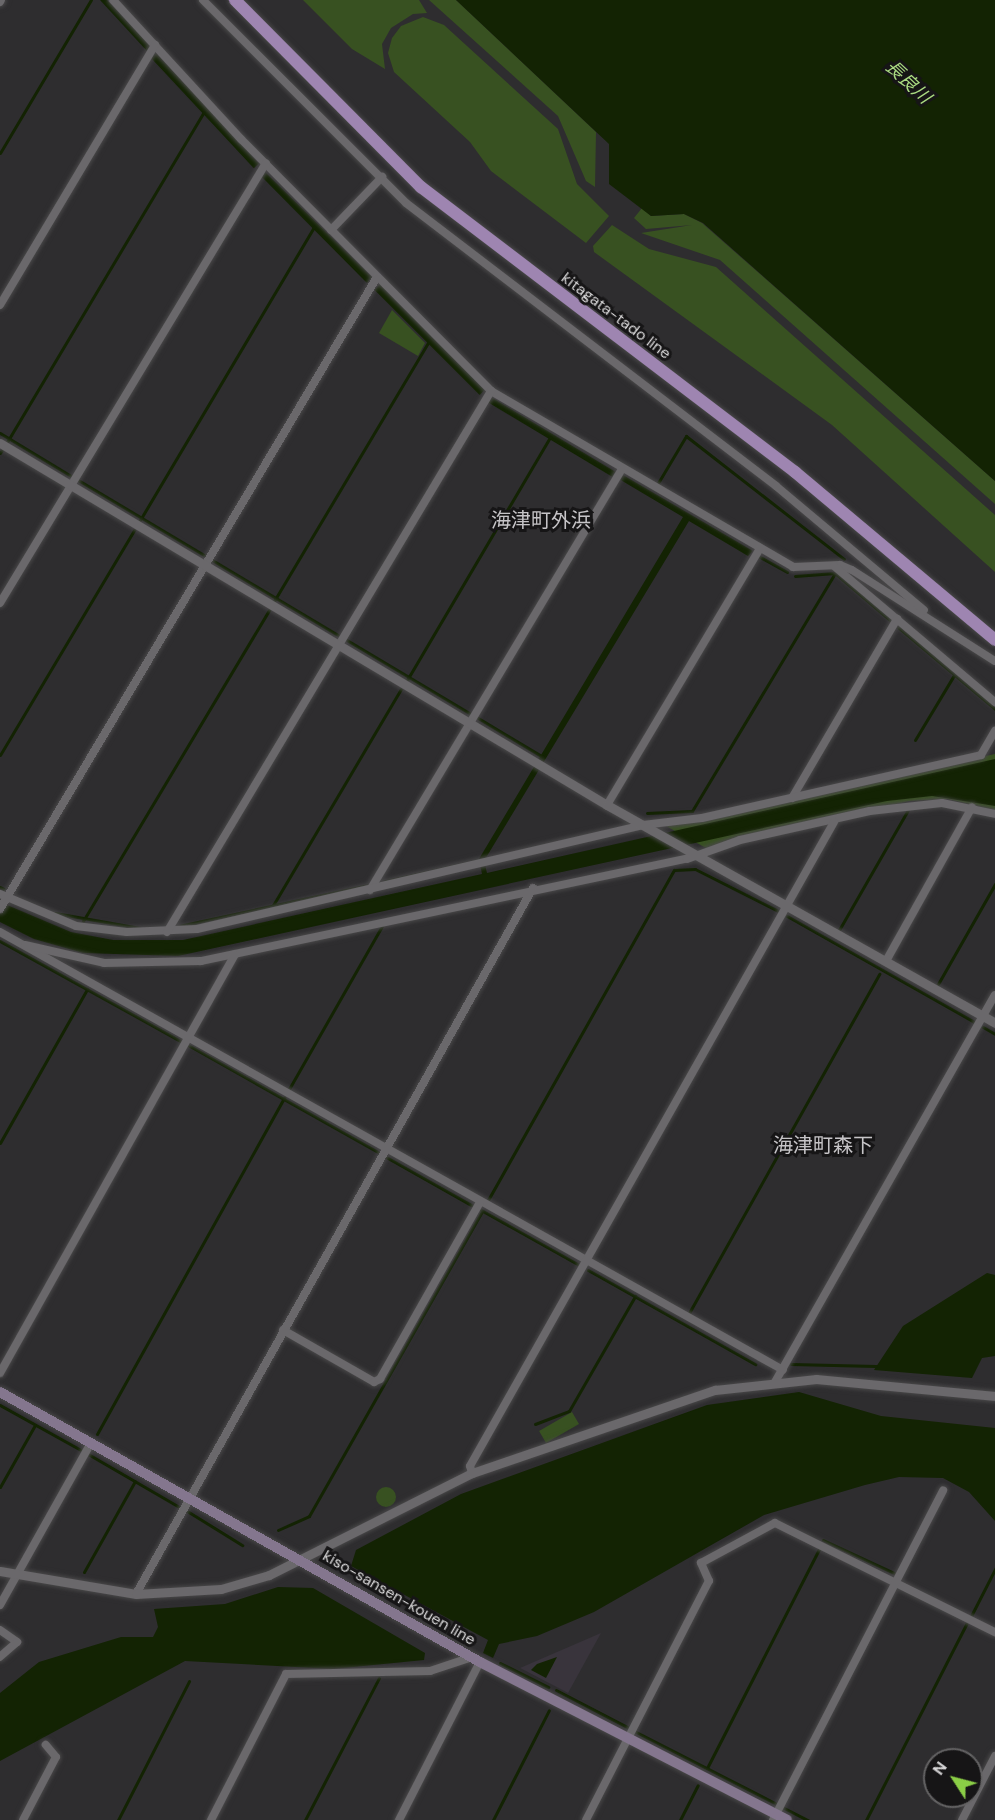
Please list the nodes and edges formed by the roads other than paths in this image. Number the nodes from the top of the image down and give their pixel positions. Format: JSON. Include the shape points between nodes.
{"nodes":[{"id":1,"x":113,"y":0,"type":"edge"},
{"id":2,"x":203,"y":0,"type":"edge"},
{"id":3,"x":235,"y":0,"type":"edge"},
{"id":4,"x":155,"y":45,"type":"junction"},
{"id":5,"x":266,"y":163,"type":"junction"},
{"id":6,"x":382,"y":177,"type":"junction"},
{"id":7,"x":331,"y":230,"type":"junction"},
{"id":8,"x":377,"y":277,"type":"junction"},
{"id":9,"x":0,"y":305,"type":"edge"},
{"id":10,"x":491,"y":391,"type":"junction"},
{"id":11,"x":0,"y":443,"type":"edge"},
{"id":12,"x":622,"y":469,"type":"junction"},
{"id":13,"x":70,"y":485,"type":"junction"},
{"id":14,"x":760,"y":548,"type":"junction"},
{"id":15,"x":204,"y":565,"type":"junction"},
{"id":16,"x":834,"y":566,"type":"junction"},
{"id":17,"x":0,"y":603,"type":"edge"},
{"id":18,"x":897,"y":619,"type":"junction"},
{"id":19,"x":942,"y":627,"type":"junction"},
{"id":20,"x":995,"y":640,"type":"edge"},
{"id":21,"x":338,"y":644,"type":"junction"},
{"id":22,"x":995,"y":661,"type":"edge"},
{"id":23,"x":995,"y":702,"type":"edge"},
{"id":24,"x":470,"y":723,"type":"junction"},
{"id":25,"x":995,"y":731,"type":"edge"},
{"id":26,"x":792,"y":798,"type":"junction"},
{"id":27,"x":607,"y":805,"type":"junction"},
{"id":28,"x":972,"y":807,"type":"junction"},
{"id":29,"x":995,"y":814,"type":"edge"},
{"id":30,"x":834,"y":822,"type":"junction"},
{"id":31,"x":646,"y":827,"type":"junction"},
{"id":32,"x":696,"y":855,"type":"junction"},
{"id":33,"x":533,"y":888,"type":"junction"},
{"id":34,"x":370,"y":890,"type":"junction"},
{"id":35,"x":3,"y":897,"type":"edge"},
{"id":36,"x":786,"y":907,"type":"junction"},
{"id":37,"x":0,"y":909,"type":"edge"},
{"id":38,"x":0,"y":932,"type":"edge"},
{"id":39,"x":167,"y":932,"type":"junction"},
{"id":40,"x":26,"y":945,"type":"junction"},
{"id":41,"x":235,"y":955,"type":"junction"},
{"id":42,"x":886,"y":962,"type":"junction"},
{"id":43,"x":995,"y":996,"type":"edge"},
{"id":44,"x":983,"y":1016,"type":"junction"},
{"id":45,"x":995,"y":1023,"type":"edge"},
{"id":46,"x":188,"y":1038,"type":"junction"},
{"id":47,"x":386,"y":1149,"type":"junction"},
{"id":48,"x":480,"y":1202,"type":"junction"},
{"id":49,"x":586,"y":1260,"type":"junction"},
{"id":50,"x":284,"y":1330,"type":"junction"},
{"id":51,"x":783,"y":1370,"type":"junction"},
{"id":52,"x":0,"y":1373,"type":"edge"},
{"id":53,"x":775,"y":1382,"type":"junction"},
{"id":54,"x":0,"y":1392,"type":"edge"},
{"id":55,"x":995,"y":1396,"type":"edge"},
{"id":56,"x":91,"y":1443,"type":"junction"},
{"id":57,"x":472,"y":1473,"type":"junction"},
{"id":58,"x":943,"y":1490,"type":"dead end"},
{"id":59,"x":189,"y":1498,"type":"junction"},
{"id":60,"x":300,"y":1559,"type":"junction"},
{"id":61,"x":0,"y":1571,"type":"edge"},
{"id":62,"x":17,"y":1574,"type":"junction"},
{"id":63,"x":896,"y":1581,"type":"junction"},
{"id":64,"x":135,"y":1594,"type":"junction"},
{"id":65,"x":0,"y":1605,"type":"edge"},
{"id":66,"x":0,"y":1630,"type":"edge"},
{"id":67,"x":995,"y":1632,"type":"edge"},
{"id":68,"x":0,"y":1657,"type":"edge"},
{"id":69,"x":476,"y":1659,"type":"junction"},
{"id":70,"x":628,"y":1738,"type":"junction"},
{"id":71,"x":46,"y":1745,"type":"dead end"},
{"id":72,"x":995,"y":1756,"type":"edge"},
{"id":73,"x":774,"y":1817,"type":"edge"},
{"id":74,"x":23,"y":1820,"type":"edge"},
{"id":75,"x":211,"y":1820,"type":"edge"},
{"id":76,"x":399,"y":1820,"type":"edge"},
{"id":77,"x":586,"y":1820,"type":"edge"},
{"id":78,"x":787,"y":1820,"type":"edge"},
{"id":79,"x":962,"y":1820,"type":"edge"}],
"edges":[{"from":1,"to":4,"type":"street"},
{"from":2,"to":6,"type":"street"},
{"from":3,"to":20,"type":"main road","name":"kitagata-tado line","via":[[421,187],[795,472]]},
{"from":4,"to":5,"type":"street"},
{"from":4,"to":9,"type":"street"},
{"from":5,"to":7,"type":"street"},
{"from":5,"to":13,"type":"street"},
{"from":6,"to":7,"type":"street"},
{"from":6,"to":19,"type":"street","via":[[406,203],[812,516]]},
{"from":7,"to":8,"type":"street"},
{"from":8,"to":10,"type":"street"},
{"from":8,"to":15,"type":"street"},
{"from":10,"to":12,"type":"street"},
{"from":10,"to":21,"type":"street"},
{"from":11,"to":13,"type":"street"},
{"from":12,"to":14,"type":"street"},
{"from":12,"to":24,"type":"street"},
{"from":13,"to":15,"type":"street"},
{"from":13,"to":17,"type":"street"},
{"from":14,"to":16,"type":"street","via":[[793,567]]},
{"from":14,"to":27,"type":"street"},
{"from":15,"to":21,"type":"street"},
{"from":15,"to":35,"type":"street"},
{"from":16,"to":18,"type":"street"},
{"from":16,"to":19,"type":"street","via":[[852,570]]},
{"from":18,"to":23,"type":"street"},
{"from":18,"to":26,"type":"street"},
{"from":19,"to":22,"type":"street"},
{"from":21,"to":24,"type":"street"},
{"from":21,"to":39,"type":"street"},
{"from":24,"to":27,"type":"street"},
{"from":24,"to":34,"type":"street"},
{"from":25,"to":26,"type":"street","via":[[981,754]]},
{"from":26,"to":31,"type":"street"},
{"from":27,"to":31,"type":"street"},
{"from":28,"to":29,"type":"street"},
{"from":28,"to":30,"type":"street","via":[[912,804]]},
{"from":28,"to":42,"type":"street"},
{"from":30,"to":32,"type":"street","via":[[741,840]]},
{"from":30,"to":36,"type":"street"},
{"from":31,"to":32,"type":"street"},
{"from":31,"to":34,"type":"street"},
{"from":32,"to":33,"type":"street"},
{"from":32,"to":36,"type":"street"},
{"from":33,"to":41,"type":"street"},
{"from":33,"to":47,"type":"street"},
{"from":34,"to":39,"type":"street"},
{"from":35,"to":37,"type":"street"},
{"from":35,"to":39,"type":"street","via":[[76,926]]},
{"from":36,"to":42,"type":"street"},
{"from":36,"to":49,"type":"street"},
{"from":38,"to":40,"type":"street"},
{"from":40,"to":41,"type":"street","via":[[146,966]]},
{"from":40,"to":46,"type":"street"},
{"from":41,"to":46,"type":"street"},
{"from":42,"to":44,"type":"street"},
{"from":43,"to":44,"type":"street"},
{"from":44,"to":45,"type":"street"},
{"from":44,"to":51,"type":"street"},
{"from":46,"to":47,"type":"street"},
{"from":46,"to":52,"type":"street"},
{"from":47,"to":48,"type":"street"},
{"from":47,"to":50,"type":"street"},
{"from":48,"to":49,"type":"street"},
{"from":48,"to":50,"type":"street","via":[[380,1380],[374,1382]]},
{"from":49,"to":51,"type":"street"},
{"from":49,"to":57,"type":"street","via":[[470,1466]]},
{"from":50,"to":59,"type":"street"},
{"from":51,"to":53,"type":"street"},
{"from":53,"to":55,"type":"street","via":[[856,1381]]},
{"from":53,"to":57,"type":"street","via":[[674,1401]]},
{"from":54,"to":56,"type":"main road","name":"kiso-sansen-kouen line"},
{"from":56,"to":59,"type":"main road","name":"kiso-sansen-kouen line"},
{"from":56,"to":62,"type":"street"},
{"from":57,"to":60,"type":"street"},
{"from":58,"to":63,"type":"street"},
{"from":59,"to":60,"type":"main road","name":"kiso-sansen-kouen line"},
{"from":59,"to":64,"type":"street"},
{"from":60,"to":64,"type":"street","via":[[269,1575],[221,1589]]},
{"from":60,"to":69,"type":"main road","name":"kiso-sansen-kouen line"},
{"from":61,"to":62,"type":"street"},
{"from":62,"to":64,"type":"street"},
{"from":62,"to":65,"type":"street"},
{"from":63,"to":67,"type":"street"},
{"from":63,"to":70,"type":"street","via":[[781,1523],[701,1563],[709,1581]]},
{"from":63,"to":73,"type":"street"},
{"from":66,"to":68,"type":"street","via":[[17,1642]]},
{"from":69,"to":70,"type":"main road","name":"kiso-sansen-kouen line"},
{"from":69,"to":75,"type":"street","via":[[430,1671],[286,1674]]},
{"from":69,"to":76,"type":"street"},
{"from":70,"to":73,"type":"main road","name":"kiso-sansen-kouen line"},
{"from":70,"to":77,"type":"street"},
{"from":71,"to":74,"type":"street","via":[[56,1757]]},
{"from":72,"to":79,"type":"street"},
{"from":73,"to":78,"type":"main road","name":"kiso-sansen-kouen line"}]}
